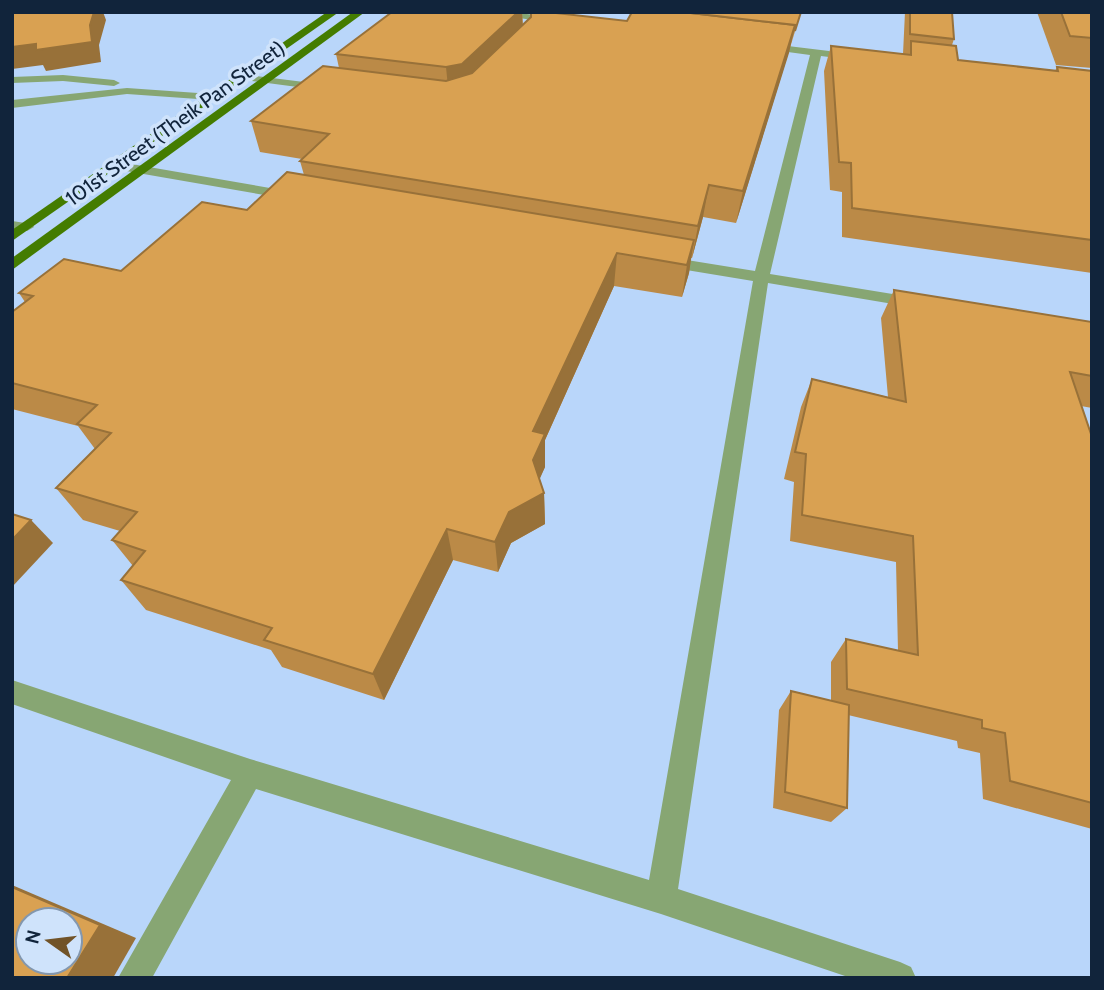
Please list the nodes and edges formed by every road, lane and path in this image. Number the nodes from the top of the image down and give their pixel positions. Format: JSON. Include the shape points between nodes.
{"nodes":[{"id":1,"x":334,"y":12,"type":"edge"},
{"id":2,"x":360,"y":12,"type":"edge"},
{"id":3,"x":485,"y":12,"type":"edge"},
{"id":4,"x":568,"y":22,"type":"edge"},
{"id":5,"x":747,"y":44,"type":"edge"},
{"id":6,"x":816,"y":53,"type":"junction"},
{"id":7,"x":843,"y":56,"type":"edge"},
{"id":8,"x":240,"y":77,"type":"junction"},
{"id":9,"x":12,"y":80,"type":"edge"},
{"id":10,"x":268,"y":80,"type":"junction"},
{"id":11,"x":347,"y":90,"type":"edge"},
{"id":12,"x":127,"y":91,"type":"junction"},
{"id":13,"x":212,"y":97,"type":"junction"},
{"id":14,"x":12,"y":104,"type":"edge"},
{"id":15,"x":114,"y":165,"type":"junction"},
{"id":16,"x":144,"y":170,"type":"junction"},
{"id":17,"x":309,"y":199,"type":"edge"},
{"id":18,"x":19,"y":226,"type":"edge"},
{"id":19,"x":12,"y":237,"type":"edge"},
{"id":20,"x":651,"y":259,"type":"edge"},
{"id":21,"x":12,"y":265,"type":"edge"},
{"id":22,"x":761,"y":278,"type":"junction"},
{"id":23,"x":926,"y":304,"type":"edge"},
{"id":24,"x":12,"y":692,"type":"edge"},
{"id":25,"x":250,"y":773,"type":"junction"},
{"id":26,"x":661,"y":900,"type":"junction"},
{"id":27,"x":134,"y":978,"type":"edge"},
{"id":28,"x":900,"y":978,"type":"edge"}],
"edges":[{"from":1,"to":8,"type":"main road","name":"101st Street (Theik Pan Street)"},
{"from":2,"to":10,"type":"main road","name":"101st Street (Theik Pan Street)"},
{"from":3,"to":4,"type":"street"},
{"from":5,"to":6,"type":"street"},
{"from":6,"to":7,"type":"street"},
{"from":6,"to":22,"type":"street"},
{"from":8,"to":10,"type":"street"},
{"from":8,"to":13,"type":"main road","name":"101st Street (Theik Pan Street)"},
{"from":9,"to":12,"type":"street","via":[[98,81]]},
{"from":10,"to":11,"type":"street"},
{"from":10,"to":16,"type":"main road","name":"101st Street (Theik Pan Street)"},
{"from":12,"to":13,"type":"street"},
{"from":12,"to":14,"type":"street"},
{"from":13,"to":15,"type":"main road","name":"101st Street (Theik Pan Street)"},
{"from":15,"to":16,"type":"street"},
{"from":15,"to":18,"type":"main road","name":"101st Street (Theik Pan Street)"},
{"from":16,"to":17,"type":"street"},
{"from":16,"to":21,"type":"main road","name":"101st Street (Theik Pan Street)"},
{"from":18,"to":19,"type":"main road","name":"101st Street (Theik Pan Street)"},
{"from":20,"to":22,"type":"street"},
{"from":22,"to":23,"type":"street"},
{"from":22,"to":26,"type":"street"},
{"from":24,"to":25,"type":"street"},
{"from":25,"to":26,"type":"street"},
{"from":25,"to":27,"type":"street"},
{"from":26,"to":28,"type":"street"}]}
